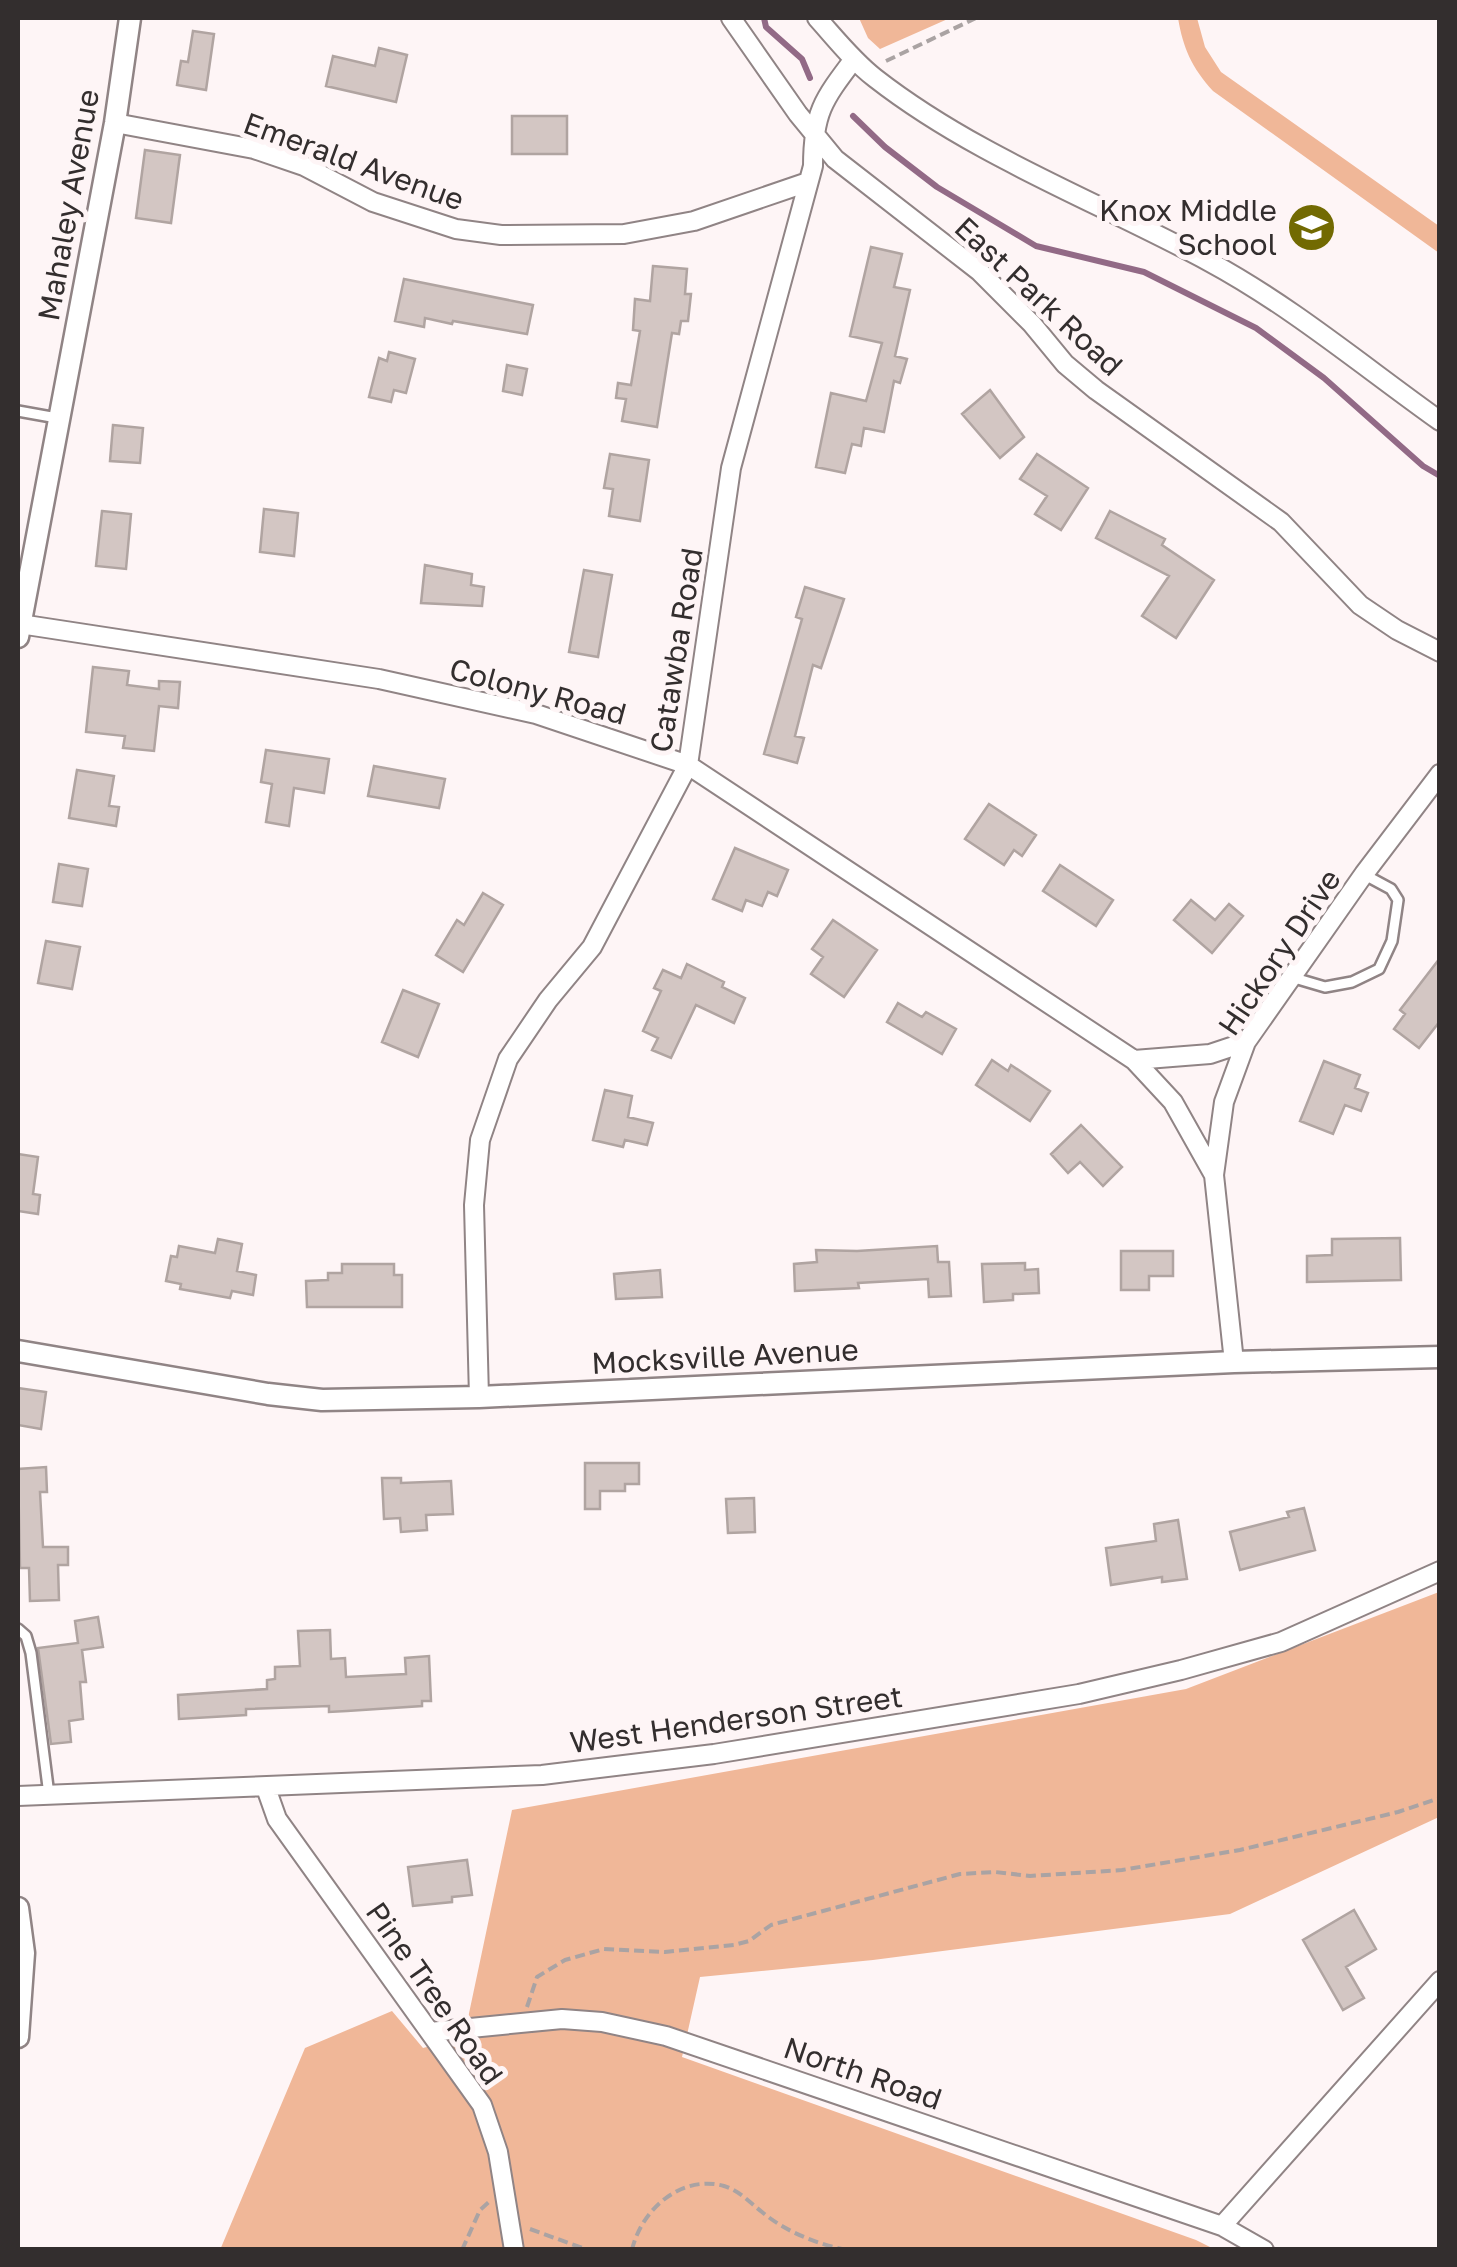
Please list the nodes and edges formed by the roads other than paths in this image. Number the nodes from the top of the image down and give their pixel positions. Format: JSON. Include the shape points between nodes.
{"nodes":[{"id":1,"x":130,"y":18,"type":"edge"},
{"id":2,"x":731,"y":18,"type":"edge"},
{"id":3,"x":817,"y":18,"type":"edge"},
{"id":4,"x":854,"y":59,"type":"junction"},
{"id":5,"x":115,"y":123,"type":"junction"},
{"id":6,"x":813,"y":133,"type":"junction"},
{"id":7,"x":808,"y":182,"type":"junction"},
{"id":8,"x":18,"y":411,"type":"edge"},
{"id":9,"x":60,"y":418,"type":"junction"},
{"id":10,"x":1440,"y":421,"type":"edge"},
{"id":11,"x":19,"y":631,"type":"edge"},
{"id":12,"x":1440,"y":652,"type":"edge"},
{"id":13,"x":688,"y":764,"type":"junction"},
{"id":14,"x":1440,"y":774,"type":"edge"},
{"id":15,"x":1364,"y":874,"type":"junction"},
{"id":16,"x":1292,"y":978,"type":"junction"},
{"id":17,"x":1246,"y":1042,"type":"junction"},
{"id":18,"x":1134,"y":1060,"type":"junction"},
{"id":19,"x":1214,"y":1175,"type":"junction"},
{"id":20,"x":18,"y":1350,"type":"edge"},
{"id":21,"x":1440,"y":1357,"type":"edge"},
{"id":22,"x":1234,"y":1362,"type":"junction"},
{"id":23,"x":479,"y":1397,"type":"junction"},
{"id":24,"x":1440,"y":1572,"type":"edge"},
{"id":25,"x":18,"y":1629,"type":"edge"},
{"id":26,"x":266,"y":1788,"type":"junction"},
{"id":27,"x":49,"y":1795,"type":"junction"},
{"id":28,"x":18,"y":1796,"type":"edge"},
{"id":29,"x":18,"y":1908,"type":"edge"},
{"id":30,"x":1440,"y":1981,"type":"edge"},
{"id":31,"x":430,"y":2032,"type":"junction"},
{"id":32,"x":18,"y":2037,"type":"edge"},
{"id":33,"x":1222,"y":2226,"type":"junction"},
{"id":34,"x":514,"y":2250,"type":"edge"},
{"id":35,"x":1264,"y":2250,"type":"edge"}],
"edges":[{"from":1,"to":5,"type":"street","name":"Mahaley Avenue"},
{"from":2,"to":6,"type":"street","name":"East Park Road"},
{"from":3,"to":4,"type":"street"},
{"from":4,"to":6,"type":"street","name":"Catawba Road","via":[[822,104]]},
{"from":4,"to":10,"type":"street","via":[[989,151],[1267,296]]},
{"from":5,"to":7,"type":"street","name":"Emerald Avenue","via":[[254,149],[372,202],[456,229],[501,235],[624,234],[694,221]]},
{"from":5,"to":9,"type":"street","name":"Mahaley Avenue"},
{"from":6,"to":7,"type":"street","name":"Catawba Road"},
{"from":6,"to":12,"type":"street","name":"East Park Road","via":[[836,159],[979,271],[1076,373],[1282,522],[1360,605]]},
{"from":7,"to":13,"type":"street","name":"Catawba Road","via":[[731,468]]},
{"from":8,"to":9,"type":"lane"},
{"from":9,"to":11,"type":"street","name":"Mahaley Avenue"},
{"from":11,"to":13,"type":"street","name":"Colony Road","via":[[379,678],[536,714]]},
{"from":13,"to":18,"type":"street","name":"Colony Road"},
{"from":13,"to":23,"type":"street","name":"Catawba Road","via":[[592,946],[508,1059],[480,1140],[474,1205]]},
{"from":14,"to":15,"type":"street","name":"Hickory Drive"},
{"from":15,"to":16,"type":"street","name":"Hickory Drive"},
{"from":15,"to":16,"type":"lane","via":[[1398,900],[1392,941],[1379,969],[1325,987]]},
{"from":16,"to":17,"type":"street","name":"Hickory Drive"},
{"from":17,"to":18,"type":"street","via":[[1210,1054]]},
{"from":17,"to":19,"type":"street","name":"Hickory Drive","via":[[1224,1102]]},
{"from":18,"to":19,"type":"street","name":"Colony Road","via":[[1173,1102]]},
{"from":19,"to":22,"type":"street","name":"Hickory Drive"},
{"from":20,"to":23,"type":"street","name":"Mocksville Avenue","via":[[322,1400]]},
{"from":21,"to":22,"type":"street","name":"Mocksville Avenue"},
{"from":22,"to":23,"type":"street","name":"Mocksville Avenue"},
{"from":24,"to":26,"type":"street","name":"West Henderson Street","via":[[1281,1642],[1079,1694],[542,1775]]},
{"from":25,"to":27,"type":"lane","via":[[31,1654]]},
{"from":26,"to":27,"type":"street","name":"West Henderson Street"},
{"from":26,"to":31,"type":"street","name":"Pine Tree Road","via":[[277,1819]]},
{"from":27,"to":28,"type":"street","name":"West Henderson Street"},
{"from":29,"to":32,"type":"street","via":[[24,1953]]},
{"from":30,"to":33,"type":"street"},
{"from":31,"to":33,"type":"street","name":"North Road","via":[[562,2019],[690,2042]]},
{"from":31,"to":34,"type":"street","name":"Pine Tree Road","via":[[488,2118]]},
{"from":33,"to":35,"type":"street","name":"North Road"}]}
